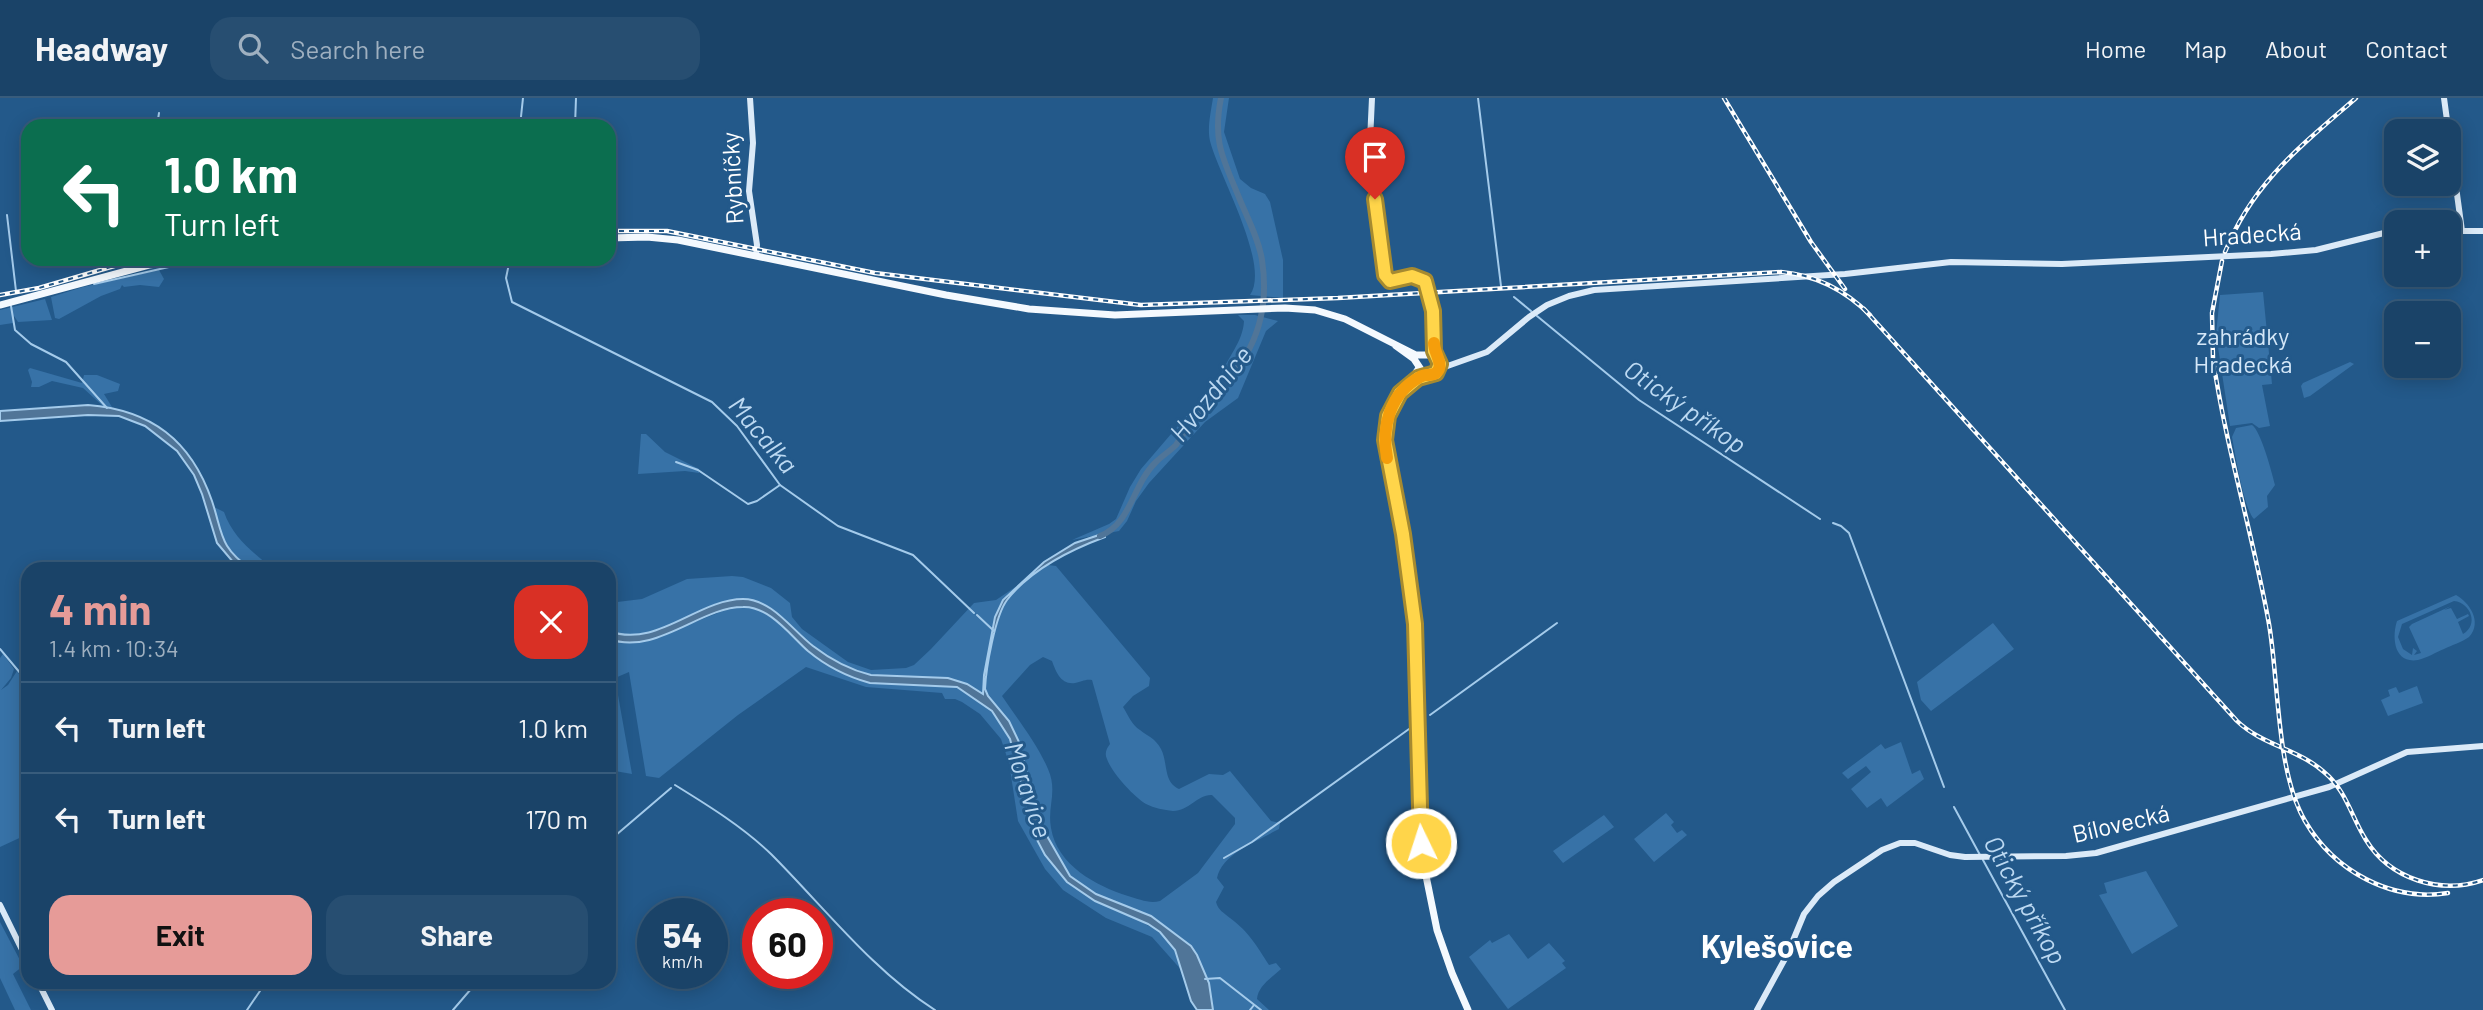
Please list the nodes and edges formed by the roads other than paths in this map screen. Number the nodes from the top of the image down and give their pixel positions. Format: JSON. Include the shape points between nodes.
{"nodes":[{"id":1,"x":750,"y":98,"type":"edge"},
{"id":2,"x":1372,"y":98,"type":"edge"},
{"id":3,"x":2444,"y":98,"type":"edge"},
{"id":4,"x":2462,"y":231,"type":"joint"},
{"id":5,"x":2483,"y":231,"type":"edge"},
{"id":6,"x":2384,"y":233,"type":"edge"},
{"id":7,"x":616,"y":238,"type":"edge"},
{"id":8,"x":756,"y":256,"type":"junction"},
{"id":9,"x":145,"y":266,"type":"edge"},
{"id":10,"x":0,"y":304,"type":"edge"},
{"id":11,"x":1434,"y":340,"type":"junction"},
{"id":12,"x":1395,"y":346,"type":"junction"},
{"id":13,"x":1425,"y":355,"type":"junction"},
{"id":14,"x":1437,"y":358,"type":"junction"},
{"id":15,"x":1467,"y":360,"type":"junction"},
{"id":16,"x":1419,"y":366,"type":"junction"},
{"id":17,"x":1439,"y":369,"type":"junction"},
{"id":18,"x":1425,"y":375,"type":"junction"},
{"id":19,"x":1402,"y":390,"type":"junction"},
{"id":20,"x":2483,"y":746,"type":"edge"},
{"id":21,"x":0,"y":905,"type":"edge"},
{"id":22,"x":21,"y":948,"type":"edge"},
{"id":23,"x":42,"y":989,"type":"edge"},
{"id":24,"x":52,"y":1010,"type":"edge"},
{"id":25,"x":1468,"y":1010,"type":"edge"},
{"id":26,"x":1757,"y":1010,"type":"edge"}],
"edges":[{"from":1,"to":8,"type":"main road","name":"Rybníčky","via":[[753,158],[749,191]]},
{"from":2,"to":11,"type":"main road","via":[[1369,162],[1385,275],[1391,281],[1416,276],[1425,281]]},
{"from":3,"to":4,"type":"main road"},
{"from":4,"to":5,"type":"main road"},
{"from":6,"to":15,"type":"main road","name":"Hradecká","via":[[2309,251],[2043,264],[1951,262],[1845,274],[1594,290],[1546,305],[1491,349]]},
{"from":7,"to":8,"type":"main road","via":[[667,238]]},
{"from":8,"to":12,"type":"main road","via":[[1029,309],[1115,315],[1299,308],[1352,322]]},
{"from":9,"to":10,"type":"main road"},
{"from":11,"to":13,"type":"main road"},
{"from":11,"to":14,"type":"main road"},
{"from":12,"to":13,"type":"main road"},
{"from":12,"to":16,"type":"main road"},
{"from":13,"to":14,"type":"main road"},
{"from":13,"to":16,"type":"main road"},
{"from":14,"to":15,"type":"main road"},
{"from":14,"to":17,"type":"main road"},
{"from":15,"to":17,"type":"main road","name":"Hradecká"},
{"from":16,"to":18,"type":"main road"},
{"from":16,"to":19,"type":"main road"},
{"from":17,"to":18,"type":"main road"},
{"from":18,"to":19,"type":"main road"},
{"from":19,"to":25,"type":"main road","via":[[1388,416],[1385,444],[1414,616],[1421,843],[1437,930]]},
{"from":20,"to":26,"type":"main road","name":"Bílovecká","via":[[2407,752],[2329,788],[2100,852],[1954,856],[1916,843],[1900,843],[1882,850],[1818,896],[1804,914]]},
{"from":21,"to":22,"type":"main road"},
{"from":23,"to":24,"type":"main road"}]}
